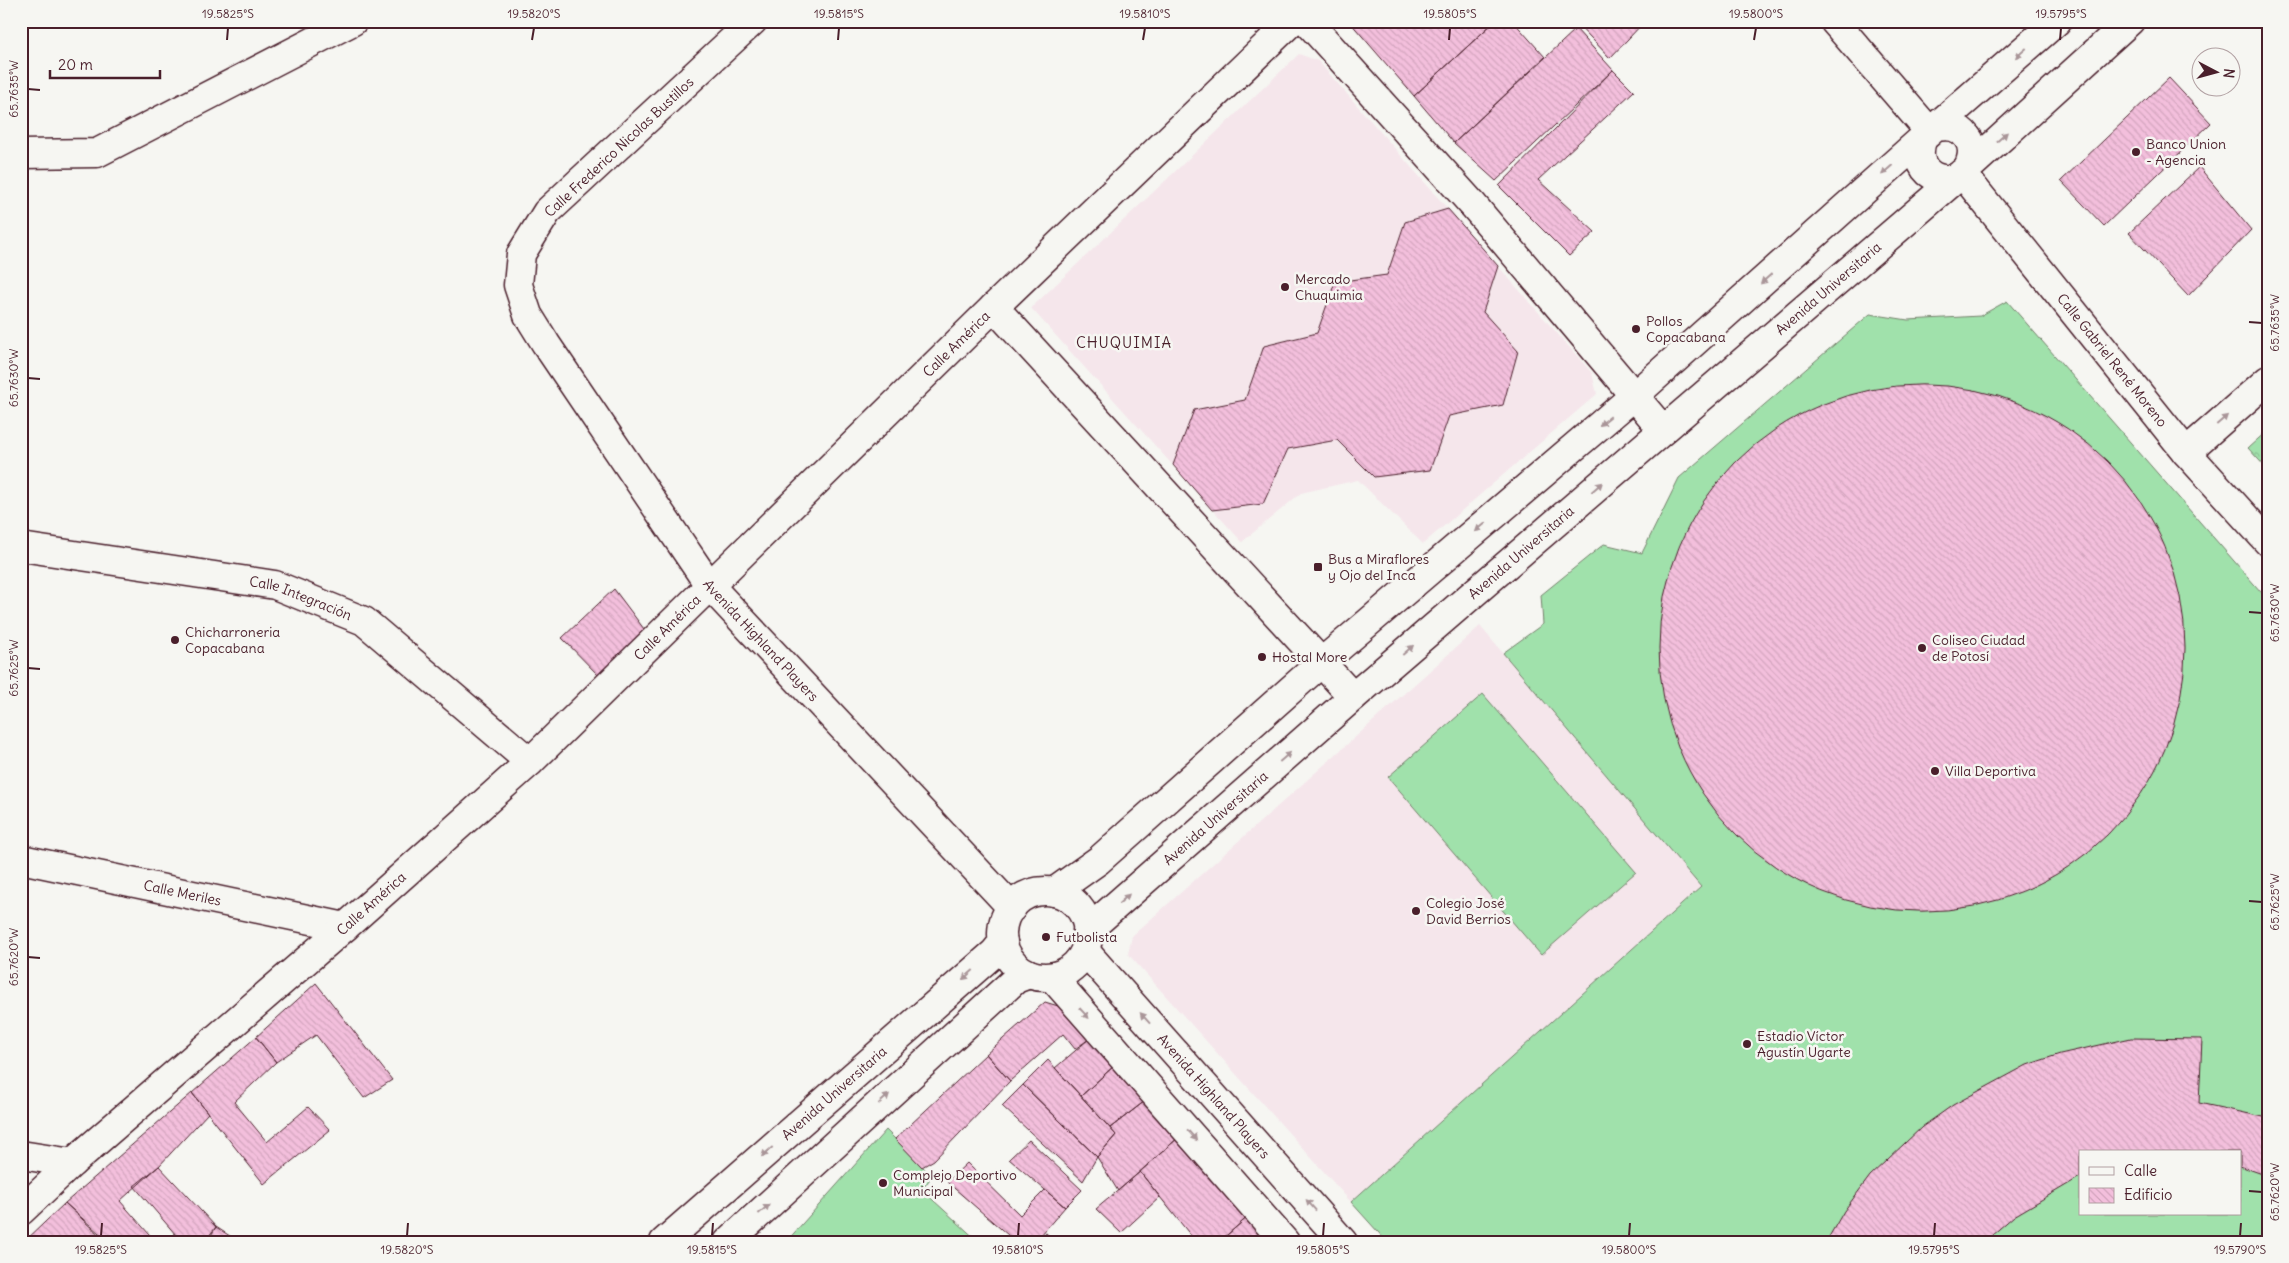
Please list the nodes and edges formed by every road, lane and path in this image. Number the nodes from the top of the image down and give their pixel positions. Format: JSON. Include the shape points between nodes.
{"nodes":[{"id":1,"x":353,"y":21,"type":"edge"},
{"id":2,"x":753,"y":21,"type":"edge"},
{"id":3,"x":1292,"y":21,"type":"edge"},
{"id":4,"x":1307,"y":21,"type":"edge"},
{"id":5,"x":1834,"y":21,"type":"edge"},
{"id":6,"x":2057,"y":21,"type":"edge"},
{"id":7,"x":2130,"y":21,"type":"edge"},
{"id":8,"x":1930,"y":132,"type":"junction"},
{"id":9,"x":21,"y":154,"type":"edge"},
{"id":10,"x":1962,"y":173,"type":"junction"},
{"id":11,"x":994,"y":306,"type":"junction"},
{"id":12,"x":546,"y":344,"type":"joint"},
{"id":13,"x":2268,"y":380,"type":"edge"},
{"id":14,"x":1634,"y":396,"type":"junction"},
{"id":15,"x":1663,"y":430,"type":"junction"},
{"id":16,"x":2186,"y":452,"type":"junction"},
{"id":17,"x":2268,"y":542,"type":"edge"},
{"id":18,"x":21,"y":547,"type":"edge"},
{"id":19,"x":709,"y":585,"type":"junction"},
{"id":20,"x":1322,"y":662,"type":"junction"},
{"id":21,"x":1353,"y":697,"type":"junction"},
{"id":22,"x":530,"y":762,"type":"junction"},
{"id":23,"x":21,"y":858,"type":"edge"},
{"id":24,"x":1054,"y":892,"type":"junction"},
{"id":25,"x":1012,"y":908,"type":"junction"},
{"id":26,"x":345,"y":927,"type":"junction"},
{"id":27,"x":1086,"y":941,"type":"junction"},
{"id":28,"x":1003,"y":942,"type":"junction"},
{"id":29,"x":1040,"y":976,"type":"junction"},
{"id":30,"x":21,"y":1155,"type":"edge"},
{"id":31,"x":72,"y":1163,"type":"junction"},
{"id":32,"x":21,"y":1211,"type":"edge"},
{"id":33,"x":664,"y":1242,"type":"edge"},
{"id":34,"x":728,"y":1242,"type":"edge"},
{"id":35,"x":1285,"y":1242,"type":"edge"},
{"id":36,"x":1344,"y":1242,"type":"edge"}],
"edges":[{"from":1,"to":9,"type":"street","via":[[97,153]]},
{"from":2,"to":12,"type":"street","name":"Calle Frederico Nicolas Bustillos","via":[[547,212],[521,254],[518,286],[528,315]]},
{"from":3,"to":11,"type":"street","name":"Calle América"},
{"from":4,"to":14,"type":"street","via":[[1474,206]]},
{"from":5,"to":8,"type":"street"},
{"from":6,"to":8,"type":"street","one_way":true},
{"from":10,"to":7,"type":"street","name":"Avenida Universitaria","one_way":true},
{"from":8,"to":10,"type":"street","via":[[1919,155],[1926,171],[1942,179]]},
{"from":8,"to":10,"type":"street","via":[[1954,126],[1968,137],[1973,154]]},
{"from":8,"to":14,"type":"street","one_way":true},
{"from":10,"to":15,"type":"street","name":"Avenida Universitaria"},
{"from":10,"to":16,"type":"street","name":"Calle Gabriel René Moreno"},
{"from":11,"to":19,"type":"street","name":"Calle América"},
{"from":11,"to":20,"type":"street"},
{"from":12,"to":19,"type":"street","name":"Avenida Highland Players"},
{"from":16,"to":13,"type":"street","one_way":true},
{"from":14,"to":15,"type":"street"},
{"from":14,"to":20,"type":"street","one_way":true},
{"from":21,"to":15,"type":"street","name":"Avenida Universitaria","one_way":true},
{"from":16,"to":17,"type":"street","name":"Calle Gabriel René Moreno"},
{"from":18,"to":22,"type":"street","name":"Calle Integración","via":[[274,585],[364,621]]},
{"from":19,"to":22,"type":"street","name":"Calle América"},
{"from":19,"to":25,"type":"street","name":"Avenida Highland Players"},
{"from":20,"to":21,"type":"street"},
{"from":20,"to":24,"type":"street","via":[[1099,860]]},
{"from":27,"to":21,"type":"street","name":"Avenida Universitaria","one_way":true},
{"from":22,"to":26,"type":"street","name":"Calle América"},
{"from":23,"to":26,"type":"street","name":"Calle Meriles"},
{"from":24,"to":25,"type":"street","via":[[1030,894]]},
{"from":24,"to":27,"type":"street","via":[[1077,906],[1086,921]]},
{"from":25,"to":28,"type":"street","via":[[1006,918]]},
{"from":26,"to":31,"type":"street","name":"Calle América"},
{"from":27,"to":29,"type":"street","via":[[1077,963],[1065,972]]},
{"from":36,"to":27,"type":"street","name":"Avenida Highland Players","one_way":true},
{"from":28,"to":29,"type":"street","via":[[1012,962]]},
{"from":28,"to":33,"type":"street","name":"Avenida Universitaria","one_way":true},
{"from":34,"to":29,"type":"street","one_way":true,"via":[[1016,979]]},
{"from":29,"to":35,"type":"street","one_way":true},
{"from":30,"to":31,"type":"street"},
{"from":31,"to":32,"type":"street","name":"Calle América"}]}
